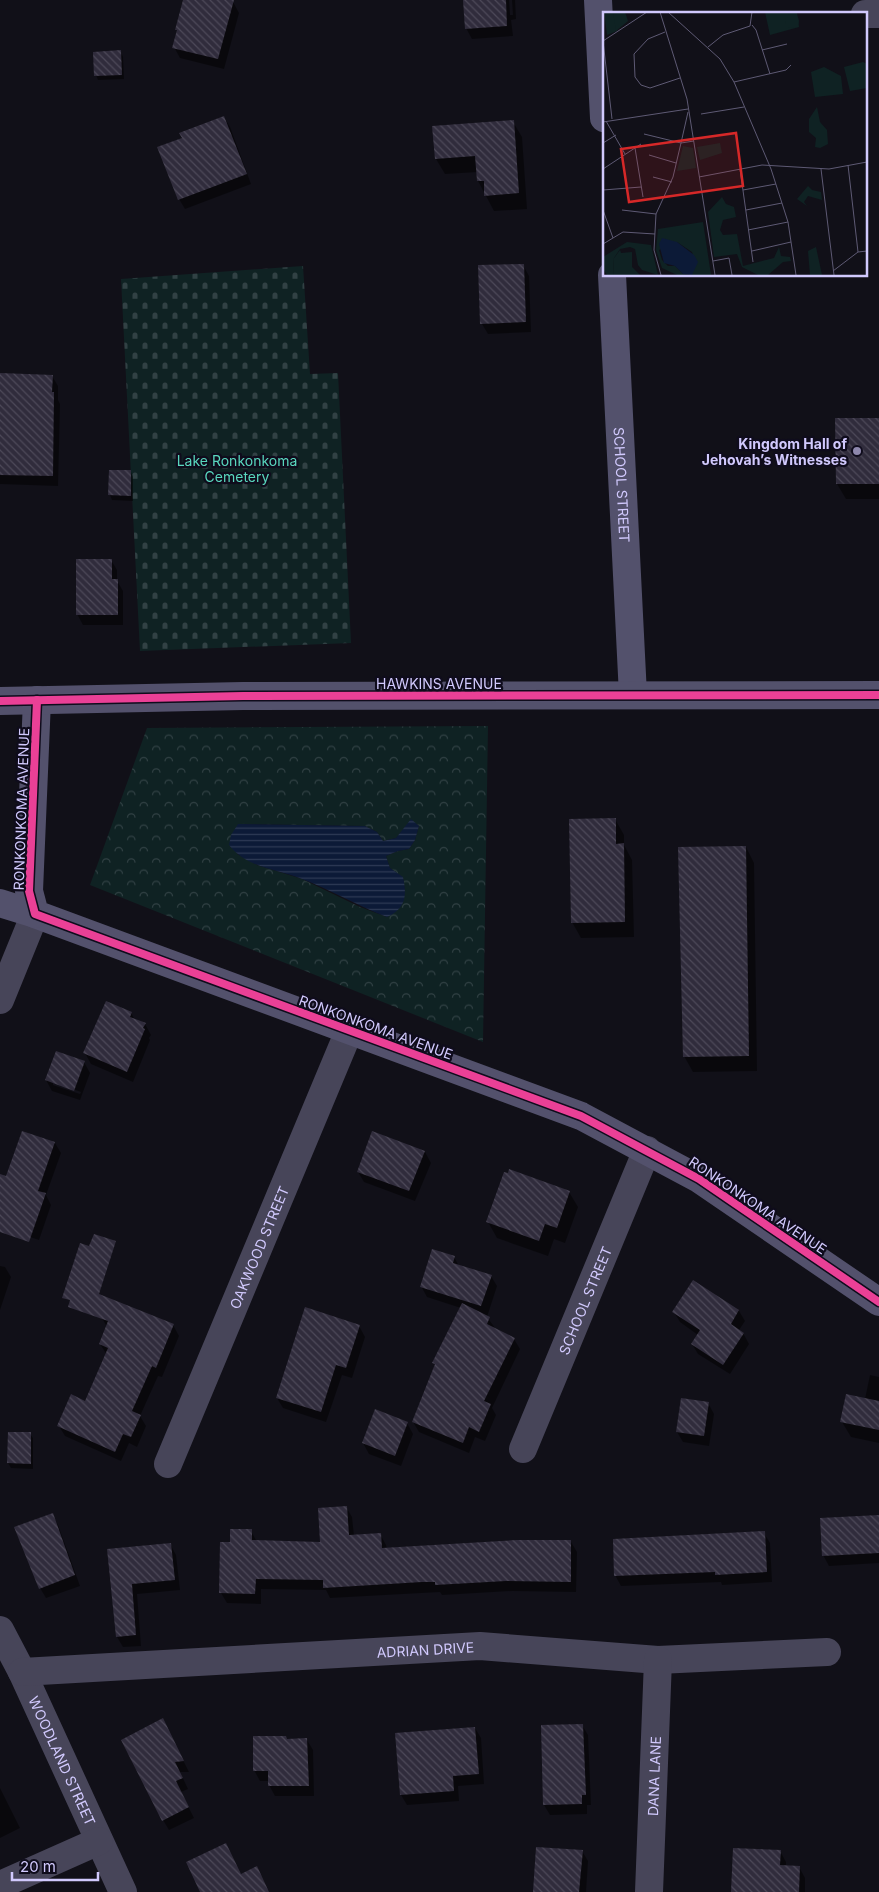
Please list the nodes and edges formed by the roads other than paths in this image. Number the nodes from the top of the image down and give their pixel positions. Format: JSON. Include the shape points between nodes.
{"nodes":[{"id":1,"x":600,"y":12,"type":"edge"},
{"id":2,"x":866,"y":14,"type":"edge"},
{"id":3,"x":879,"y":14,"type":"edge"},
{"id":4,"x":603,"y":92,"type":"edge"},
{"id":5,"x":612,"y":276,"type":"edge"},
{"id":6,"x":633,"y":695,"type":"junction"},
{"id":7,"x":879,"y":695,"type":"edge"},
{"id":8,"x":37,"y":700,"type":"junction"},
{"id":9,"x":0,"y":701,"type":"edge"},
{"id":10,"x":0,"y":903,"type":"edge"},
{"id":11,"x":35,"y":914,"type":"junction"},
{"id":12,"x":0,"y":1000,"type":"edge"},
{"id":13,"x":349,"y":1031,"type":"junction"},
{"id":14,"x":647,"y":1150,"type":"junction"},
{"id":15,"x":879,"y":1302,"type":"edge"},
{"id":16,"x":522,"y":1449,"type":"dead end"},
{"id":17,"x":168,"y":1464,"type":"dead end"},
{"id":18,"x":0,"y":1630,"type":"edge"},
{"id":19,"x":827,"y":1652,"type":"dead end"},
{"id":20,"x":658,"y":1660,"type":"junction"},
{"id":21,"x":22,"y":1672,"type":"junction"},
{"id":22,"x":99,"y":1841,"type":"junction"},
{"id":23,"x":0,"y":1885,"type":"edge"},
{"id":24,"x":124,"y":1892,"type":"edge"},
{"id":25,"x":649,"y":1892,"type":"edge"}],
"edges":[{"from":1,"to":4,"type":"street"},
{"from":2,"to":3,"type":"street"},
{"from":5,"to":6,"type":"street","name":"SCHOOL STREET"},
{"from":6,"to":7,"type":"street","name":"HAWKINS AVENUE"},
{"from":6,"to":8,"type":"street","name":"HAWKINS AVENUE"},
{"from":8,"to":9,"type":"street","name":"HAWKINS AVENUE"},
{"from":8,"to":11,"type":"street","name":"RONKONKOMA AVENUE","via":[[28,890]]},
{"from":10,"to":11,"type":"street","name":"RONKONKOMA AVENUE"},
{"from":11,"to":12,"type":"street"},
{"from":11,"to":13,"type":"street","name":"RONKONKOMA AVENUE"},
{"from":13,"to":14,"type":"street","name":"RONKONKOMA AVENUE","via":[[581,1116]]},
{"from":13,"to":17,"type":"street","name":"OAKWOOD STREET"},
{"from":14,"to":15,"type":"street","name":"RONKONKOMA AVENUE","via":[[700,1179]]},
{"from":14,"to":16,"type":"street","name":"SCHOOL STREET"},
{"from":18,"to":21,"type":"street","name":"WOODLAND STREET"},
{"from":19,"to":20,"type":"street","name":"ADRIAN DRIVE"},
{"from":20,"to":21,"type":"street","name":"ADRIAN DRIVE","via":[[480,1646]]},
{"from":20,"to":25,"type":"street","name":"DANA LANE"},
{"from":21,"to":22,"type":"street","name":"WOODLAND STREET"},
{"from":22,"to":23,"type":"street"},
{"from":22,"to":24,"type":"street","name":"WOODLAND STREET"}]}
